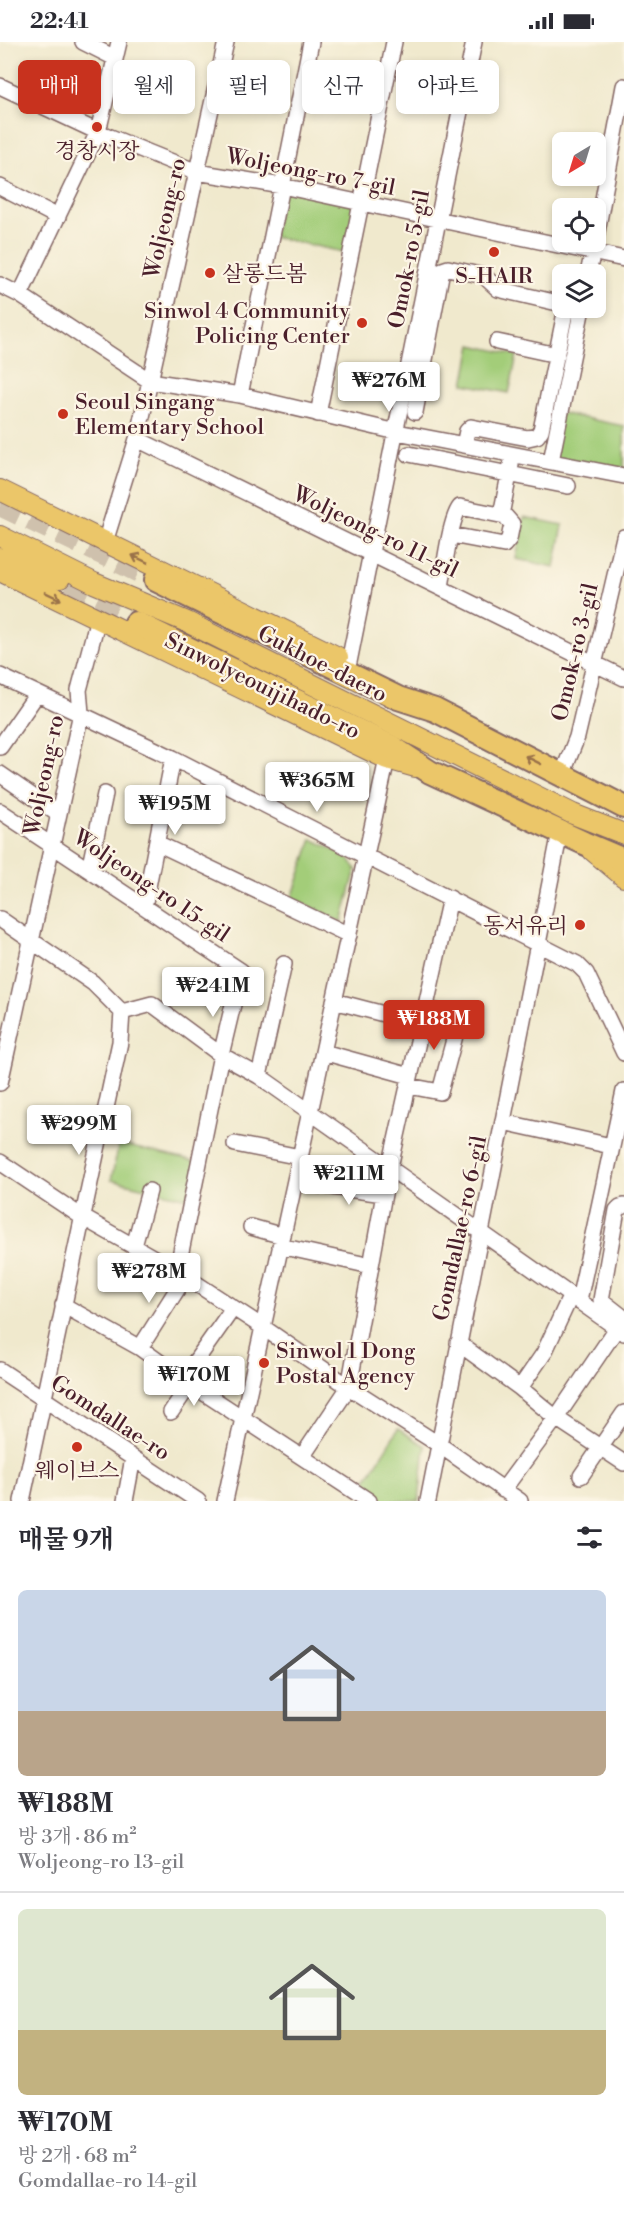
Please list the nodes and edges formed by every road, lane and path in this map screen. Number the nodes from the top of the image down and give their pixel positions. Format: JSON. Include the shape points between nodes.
{"nodes":[{"id":1,"x":83,"y":42,"type":"edge"},
{"id":2,"x":119,"y":42,"type":"edge"},
{"id":3,"x":226,"y":42,"type":"edge"},
{"id":4,"x":311,"y":42,"type":"edge"},
{"id":5,"x":394,"y":42,"type":"edge"},
{"id":6,"x":474,"y":42,"type":"edge"},
{"id":7,"x":115,"y":58,"type":"junction"},
{"id":8,"x":0,"y":86,"type":"edge"},
{"id":9,"x":624,"y":86,"type":"edge"},
{"id":10,"x":98,"y":132,"type":"junction"},
{"id":11,"x":197,"y":172,"type":"junction"},
{"id":12,"x":282,"y":186,"type":"junction"},
{"id":13,"x":0,"y":187,"type":"edge"},
{"id":14,"x":603,"y":198,"type":"edge"},
{"id":15,"x":360,"y":203,"type":"junction"},
{"id":16,"x":58,"y":217,"type":"junction"},
{"id":17,"x":439,"y":220,"type":"junction"},
{"id":18,"x":552,"y":237,"type":"edge"},
{"id":19,"x":606,"y":250,"type":"edge"},
{"id":20,"x":624,"y":259,"type":"edge"},
{"id":21,"x":0,"y":285,"type":"edge"},
{"id":22,"x":20,"y":295,"type":"junction"},
{"id":23,"x":552,"y":302,"type":"edge"},
{"id":24,"x":564,"y":318,"type":"edge"},
{"id":25,"x":580,"y":318,"type":"edge"},
{"id":26,"x":497,"y":342,"type":"dead end"},
{"id":27,"x":557,"y":355,"type":"junction"},
{"id":28,"x":150,"y":381,"type":"junction"},
{"id":29,"x":240,"y":396,"type":"junction"},
{"id":30,"x":415,"y":412,"type":"dead end"},
{"id":31,"x":318,"y":414,"type":"junction"},
{"id":32,"x":397,"y":432,"type":"junction"},
{"id":33,"x":137,"y":439,"type":"junction"},
{"id":34,"x":464,"y":445,"type":"junction"},
{"id":35,"x":409,"y":454,"type":"dead end"},
{"id":36,"x":514,"y":455,"type":"junction"},
{"id":37,"x":551,"y":461,"type":"junction"},
{"id":38,"x":509,"y":474,"type":"junction"},
{"id":39,"x":624,"y":476,"type":"edge"},
{"id":40,"x":568,"y":486,"type":"dead end"},
{"id":41,"x":0,"y":490,"type":"edge"},
{"id":42,"x":501,"y":515,"type":"junction"},
{"id":43,"x":451,"y":535,"type":"junction"},
{"id":44,"x":0,"y":536,"type":"edge"},
{"id":45,"x":624,"y":537,"type":"edge"},
{"id":46,"x":105,"y":542,"type":"junction"},
{"id":47,"x":371,"y":553,"type":"junction"},
{"id":48,"x":0,"y":558,"type":"edge"},
{"id":49,"x":0,"y":571,"type":"edge"},
{"id":50,"x":156,"y":580,"type":"tunnel mouth"},
{"id":51,"x":441,"y":587,"type":"junction"},
{"id":52,"x":609,"y":603,"type":"junction"},
{"id":53,"x":624,"y":608,"type":"edge"},
{"id":54,"x":98,"y":618,"type":"junction"},
{"id":55,"x":136,"y":623,"type":"tunnel mouth"},
{"id":56,"x":349,"y":662,"type":"junction"},
{"id":57,"x":595,"y":663,"type":"junction"},
{"id":58,"x":0,"y":676,"type":"edge"},
{"id":59,"x":624,"y":678,"type":"edge"},
{"id":60,"x":37,"y":694,"type":"junction"},
{"id":61,"x":435,"y":710,"type":"junction"},
{"id":62,"x":81,"y":713,"type":"junction"},
{"id":63,"x":0,"y":747,"type":"edge"},
{"id":64,"x":173,"y":758,"type":"junction"},
{"id":65,"x":387,"y":759,"type":"junction"},
{"id":66,"x":430,"y":772,"type":"junction"},
{"id":67,"x":0,"y":774,"type":"edge"},
{"id":68,"x":562,"y":775,"type":"junction"},
{"id":69,"x":105,"y":794,"type":"dead end"},
{"id":70,"x":614,"y":797,"type":"edge"},
{"id":71,"x":624,"y":807,"type":"edge"},
{"id":72,"x":0,"y":810,"type":"edge"},
{"id":73,"x":58,"y":814,"type":"junction"},
{"id":74,"x":560,"y":832,"type":"junction"},
{"id":75,"x":624,"y":834,"type":"edge"},
{"id":76,"x":157,"y":843,"type":"junction"},
{"id":77,"x":584,"y":843,"type":"junction"},
{"id":78,"x":624,"y":843,"type":"edge"},
{"id":79,"x":52,"y":846,"type":"junction"},
{"id":80,"x":366,"y":856,"type":"junction"},
{"id":81,"x":624,"y":860,"type":"edge"},
{"id":82,"x":89,"y":870,"type":"junction"},
{"id":83,"x":624,"y":877,"type":"edge"},
{"id":84,"x":450,"y":898,"type":"junction"},
{"id":85,"x":144,"y":907,"type":"junction"},
{"id":86,"x":0,"y":919,"type":"edge"},
{"id":87,"x":349,"y":935,"type":"junction"},
{"id":88,"x":32,"y":941,"type":"junction"},
{"id":89,"x":538,"y":944,"type":"junction"},
{"id":90,"x":284,"y":964,"type":"dead end"},
{"id":91,"x":334,"y":1001,"type":"junction"},
{"id":92,"x":122,"y":1012,"type":"junction"},
{"id":93,"x":424,"y":1016,"type":"junction"},
{"id":94,"x":4,"y":1039,"type":"edge"},
{"id":95,"x":323,"y":1052,"type":"junction"},
{"id":96,"x":624,"y":1053,"type":"edge"},
{"id":97,"x":221,"y":1055,"type":"junction"},
{"id":98,"x":1,"y":1074,"type":"edge"},
{"id":99,"x":259,"y":1076,"type":"junction"},
{"id":100,"x":409,"y":1081,"type":"junction"},
{"id":101,"x":624,"y":1091,"type":"edge"},
{"id":102,"x":309,"y":1112,"type":"junction"},
{"id":103,"x":503,"y":1122,"type":"junction"},
{"id":104,"x":236,"y":1144,"type":"dead end"},
{"id":105,"x":611,"y":1146,"type":"junction"},
{"id":106,"x":300,"y":1157,"type":"junction"},
{"id":107,"x":0,"y":1162,"type":"edge"},
{"id":108,"x":390,"y":1168,"type":"junction"},
{"id":109,"x":318,"y":1185,"type":"dead end"},
{"id":110,"x":149,"y":1191,"type":"dead end"},
{"id":111,"x":384,"y":1194,"type":"junction"},
{"id":112,"x":624,"y":1206,"type":"edge"},
{"id":113,"x":82,"y":1217,"type":"junction"},
{"id":114,"x":250,"y":1227,"type":"dead end"},
{"id":115,"x":481,"y":1232,"type":"junction"},
{"id":116,"x":282,"y":1241,"type":"junction"},
{"id":117,"x":134,"y":1246,"type":"junction"},
{"id":118,"x":371,"y":1266,"type":"junction"},
{"id":119,"x":181,"y":1274,"type":"junction"},
{"id":120,"x":575,"y":1298,"type":"junction"},
{"id":121,"x":63,"y":1305,"type":"junction"},
{"id":122,"x":233,"y":1308,"type":"junction"},
{"id":123,"x":261,"y":1326,"type":"junction"},
{"id":124,"x":622,"y":1326,"type":"edge"},
{"id":125,"x":458,"y":1343,"type":"junction"},
{"id":126,"x":140,"y":1348,"type":"junction"},
{"id":127,"x":0,"y":1370,"type":"edge"},
{"id":128,"x":187,"y":1381,"type":"junction"},
{"id":129,"x":349,"y":1387,"type":"junction"},
{"id":130,"x":520,"y":1388,"type":"junction"},
{"id":131,"x":43,"y":1399,"type":"junction"},
{"id":132,"x":171,"y":1412,"type":"dead end"},
{"id":133,"x":624,"y":1413,"type":"edge"},
{"id":134,"x":242,"y":1418,"type":"junction"},
{"id":135,"x":556,"y":1418,"type":"junction"},
{"id":136,"x":438,"y":1444,"type":"junction"},
{"id":137,"x":600,"y":1448,"type":"junction"},
{"id":138,"x":302,"y":1457,"type":"junction"},
{"id":139,"x":133,"y":1458,"type":"junction"},
{"id":140,"x":624,"y":1463,"type":"edge"},
{"id":141,"x":581,"y":1476,"type":"dead end"},
{"id":142,"x":514,"y":1498,"type":"edge"},
{"id":143,"x":22,"y":1501,"type":"edge"},
{"id":144,"x":125,"y":1501,"type":"edge"},
{"id":145,"x":198,"y":1501,"type":"edge"},
{"id":146,"x":225,"y":1501,"type":"edge"},
{"id":147,"x":369,"y":1501,"type":"edge"},
{"id":148,"x":428,"y":1501,"type":"edge"}],
"edges":[{"from":1,"to":7,"type":"street"},
{"from":2,"to":7,"type":"street"},
{"from":3,"to":11,"type":"street","name":"Woljeong-ro"},
{"from":4,"to":12,"type":"street"},
{"from":5,"to":15,"type":"street"},
{"from":6,"to":17,"type":"street","name":"Omok-ro 5-gil"},
{"from":7,"to":10,"type":"street"},
{"from":8,"to":10,"type":"street","name":"Woljeong-ro 7-gil"},
{"from":9,"to":14,"type":"street"},
{"from":10,"to":11,"type":"street","name":"Woljeong-ro 7-gil"},
{"from":10,"to":16,"type":"street"},
{"from":11,"to":12,"type":"street","name":"Woljeong-ro 7-gil"},
{"from":11,"to":28,"type":"street","name":"Woljeong-ro"},
{"from":12,"to":15,"type":"street","name":"Woljeong-ro 7-gil"},
{"from":12,"to":29,"type":"street"},
{"from":13,"to":16,"type":"street"},
{"from":15,"to":17,"type":"street","name":"Woljeong-ro 7-gil"},
{"from":15,"to":31,"type":"street"},
{"from":16,"to":22,"type":"street"},
{"from":17,"to":18,"type":"street","name":"Woljeong-ro 7-gil"},
{"from":17,"to":32,"type":"street","name":"Omok-ro 5-gil"},
{"from":19,"to":20,"type":"street","name":"Woljeong-ro 7-gil"},
{"from":21,"to":22,"type":"street"},
{"from":22,"to":28,"type":"street"},
{"from":23,"to":30,"type":"street","via":[[498,289],[484,276],[442,270]]},
{"from":24,"to":27,"type":"street"},
{"from":25,"to":37,"type":"street"},
{"from":26,"to":27,"type":"street"},
{"from":27,"to":34,"type":"street","via":[[537,436],[528,438],[471,427]]},
{"from":28,"to":29,"type":"street"},
{"from":28,"to":33,"type":"street","name":"Woljeong-ro"},
{"from":29,"to":31,"type":"street"},
{"from":31,"to":32,"type":"street"},
{"from":32,"to":34,"type":"street"},
{"from":32,"to":47,"type":"street","name":"Omok-ro 5-gil"},
{"from":33,"to":46,"type":"street","name":"Woljeong-ro"},
{"from":33,"to":47,"type":"street","name":"Woljeong-ro 11-gil"},
{"from":34,"to":36,"type":"street"},
{"from":35,"to":38,"type":"street"},
{"from":36,"to":37,"type":"street"},
{"from":36,"to":38,"type":"street"},
{"from":37,"to":39,"type":"street"},
{"from":38,"to":40,"type":"street"},
{"from":38,"to":42,"type":"street"},
{"from":41,"to":46,"type":"main road"},
{"from":42,"to":43,"type":"street","via":[[460,507]]},
{"from":42,"to":43,"type":"street","via":[[512,524],[504,545]]},
{"from":43,"to":51,"type":"street"},
{"from":44,"to":75,"type":"main road","name":"Gukhoe-daero","via":[[94,583],[186,622],[573,814]]},
{"from":45,"to":52,"type":"street","name":"Omok-ro 3-gil"},
{"from":56,"to":46,"type":"main road","one_way":true},
{"from":47,"to":51,"type":"street","name":"Woljeong-ro 11-gil"},
{"from":47,"to":56,"type":"street","name":"Omok-ro 5-gil"},
{"from":48,"to":78,"type":"main road","name":"Gukhoe-daero","via":[[69,580],[171,623],[569,820]]},
{"from":49,"to":54,"type":"main road","one_way":true},
{"from":50,"to":61,"type":"highway","via":[[398,698]]},
{"from":51,"to":57,"type":"street","name":"Woljeong-ro 11-gil"},
{"from":52,"to":53,"type":"street"},
{"from":52,"to":57,"type":"street","name":"Omok-ro 3-gil"},
{"from":54,"to":62,"type":"street","name":"Woljeong-ro","via":[[79,690]]},
{"from":54,"to":65,"type":"main road"},
{"from":55,"to":66,"type":"highway","name":"Sinwolyeouijihado-ro","via":[[392,747]]},
{"from":56,"to":61,"type":"main road"},
{"from":57,"to":59,"type":"street","name":"Woljeong-ro 11-gil"},
{"from":57,"to":68,"type":"street","name":"Omok-ro 3-gil","via":[[577,737]]},
{"from":58,"to":60,"type":"street"},
{"from":60,"to":62,"type":"street"},
{"from":60,"to":63,"type":"street"},
{"from":68,"to":61,"type":"highway","one_way":true},
{"from":62,"to":64,"type":"street"},
{"from":62,"to":73,"type":"street","name":"Woljeong-ro"},
{"from":64,"to":76,"type":"street"},
{"from":64,"to":80,"type":"street"},
{"from":65,"to":66,"type":"main road"},
{"from":65,"to":80,"type":"street"},
{"from":66,"to":74,"type":"highway","name":"Sinwolyeouijihado-ro"},
{"from":67,"to":73,"type":"street"},
{"from":68,"to":70,"type":"highway"},
{"from":69,"to":82,"type":"street"},
{"from":70,"to":71,"type":"highway"},
{"from":72,"to":79,"type":"street","name":"Woljeong-ro 15-gil"},
{"from":73,"to":79,"type":"street","name":"Woljeong-ro"},
{"from":74,"to":77,"type":"highway","name":"Sinwolyeouijihado-ro"},
{"from":74,"to":89,"type":"street","name":"Gomdallae-ro 6-gil"},
{"from":76,"to":85,"type":"street"},
{"from":76,"to":87,"type":"street"},
{"from":77,"to":81,"type":"highway","name":"Sinwolyeouijihado-ro"},
{"from":77,"to":83,"type":"main road"},
{"from":79,"to":82,"type":"street","name":"Woljeong-ro 15-gil"},
{"from":79,"to":88,"type":"street","name":"Woljeong-ro"},
{"from":80,"to":84,"type":"street"},
{"from":80,"to":87,"type":"street"},
{"from":82,"to":85,"type":"street","name":"Woljeong-ro 15-gil"},
{"from":84,"to":89,"type":"street"},
{"from":84,"to":93,"type":"street"},
{"from":85,"to":97,"type":"street","name":"Woljeong-ro 15-gil","via":[[241,971]]},
{"from":86,"to":88,"type":"street"},
{"from":87,"to":91,"type":"street"},
{"from":88,"to":92,"type":"street","via":[[93,983]]},
{"from":88,"to":94,"type":"street","name":"Woljeong-ro"},
{"from":89,"to":96,"type":"street","via":[[577,964],[586,973]]},
{"from":89,"to":103,"type":"street","name":"Gomdallae-ro 6-gil"},
{"from":90,"to":99,"type":"street"},
{"from":91,"to":93,"type":"street"},
{"from":91,"to":95,"type":"street"},
{"from":92,"to":97,"type":"street","via":[[152,1004]]},
{"from":92,"to":113,"type":"street","via":[[120,1042]]},
{"from":93,"to":100,"type":"street"},
{"from":93,"to":100,"type":"street","via":[[460,1017],[440,1092]]},
{"from":94,"to":98,"type":"street","name":"Woljeong-ro"},
{"from":95,"to":100,"type":"street"},
{"from":95,"to":102,"type":"street"},
{"from":97,"to":99,"type":"street"},
{"from":97,"to":119,"type":"street","name":"Woljeong-ro 15-gil"},
{"from":99,"to":102,"type":"street"},
{"from":100,"to":108,"type":"street"},
{"from":101,"to":105,"type":"street"},
{"from":102,"to":106,"type":"street"},
{"from":102,"to":108,"type":"street"},
{"from":103,"to":105,"type":"street","name":"Gomdallae-ro 6-gil"},
{"from":103,"to":115,"type":"street","name":"Gomdallae-ro 6-gil"},
{"from":104,"to":106,"type":"street"},
{"from":105,"to":120,"type":"street"},
{"from":106,"to":116,"type":"street"},
{"from":107,"to":113,"type":"street"},
{"from":108,"to":111,"type":"street"},
{"from":108,"to":115,"type":"street"},
{"from":109,"to":111,"type":"street"},
{"from":110,"to":117,"type":"street"},
{"from":111,"to":118,"type":"street"},
{"from":112,"to":124,"type":"street","via":[[617,1210],[601,1300]]},
{"from":113,"to":117,"type":"street"},
{"from":113,"to":121,"type":"street"},
{"from":114,"to":116,"type":"street"},
{"from":115,"to":120,"type":"street"},
{"from":115,"to":125,"type":"street","name":"Gomdallae-ro 6-gil"},
{"from":116,"to":118,"type":"street"},
{"from":116,"to":123,"type":"street"},
{"from":117,"to":119,"type":"street"},
{"from":118,"to":129,"type":"street"},
{"from":119,"to":122,"type":"street"},
{"from":119,"to":126,"type":"street"},
{"from":120,"to":124,"type":"street"},
{"from":120,"to":130,"type":"street"},
{"from":121,"to":126,"type":"street"},
{"from":121,"to":131,"type":"street"},
{"from":122,"to":123,"type":"street"},
{"from":122,"to":128,"type":"street"},
{"from":123,"to":129,"type":"street"},
{"from":123,"to":134,"type":"street"},
{"from":124,"to":135,"type":"street"},
{"from":125,"to":130,"type":"street","name":"Gomdallae-ro 6-gil"},
{"from":125,"to":136,"type":"street","name":"Gomdallae-ro 6-gil"},
{"from":126,"to":128,"type":"street"},
{"from":127,"to":131,"type":"street","name":"Gomdallae-ro"},
{"from":128,"to":132,"type":"street"},
{"from":128,"to":134,"type":"street"},
{"from":129,"to":136,"type":"street"},
{"from":129,"to":138,"type":"street"},
{"from":130,"to":135,"type":"street","name":"Gomdallae-ro 6-gil"},
{"from":131,"to":139,"type":"street","name":"Gomdallae-ro"},
{"from":131,"to":143,"type":"street"},
{"from":133,"to":137,"type":"street"},
{"from":134,"to":138,"type":"street"},
{"from":134,"to":146,"type":"street"},
{"from":135,"to":137,"type":"street","name":"Gomdallae-ro 6-gil"},
{"from":135,"to":142,"type":"street"},
{"from":136,"to":142,"type":"street"},
{"from":136,"to":148,"type":"street","name":"Gomdallae-ro 6-gil"},
{"from":137,"to":140,"type":"street","name":"Gomdallae-ro 6-gil"},
{"from":137,"to":141,"type":"street"},
{"from":138,"to":147,"type":"street"},
{"from":139,"to":144,"type":"street"},
{"from":139,"to":145,"type":"street","name":"Gomdallae-ro"}]}
